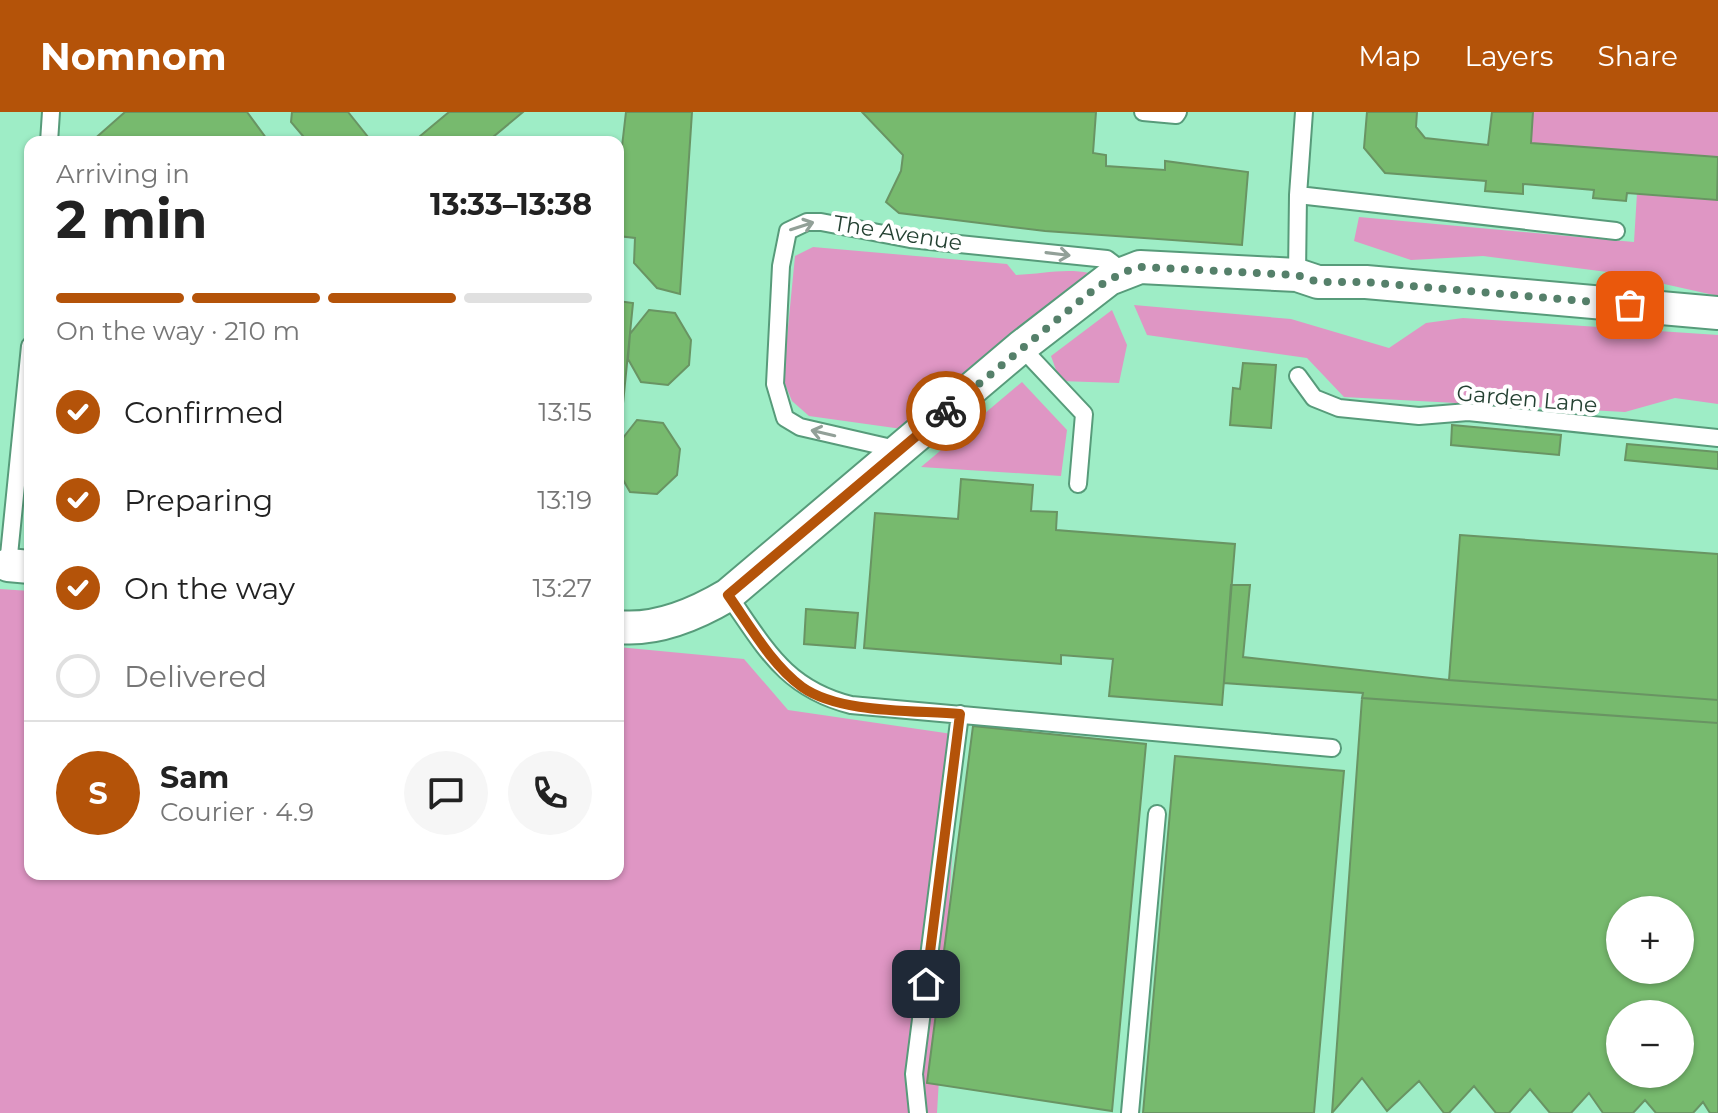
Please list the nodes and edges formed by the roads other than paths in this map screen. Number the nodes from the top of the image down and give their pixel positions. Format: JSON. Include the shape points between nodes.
{"nodes":[{"id":1,"x":51,"y":112,"type":"edge"},
{"id":2,"x":1143,"y":112,"type":"edge"},
{"id":3,"x":1178,"y":112,"type":"edge"},
{"id":4,"x":1304,"y":112,"type":"edge"},
{"id":5,"x":49,"y":136,"type":"edge"},
{"id":6,"x":1298,"y":195,"type":"junction"},
{"id":7,"x":1616,"y":231,"type":"dead end"},
{"id":8,"x":1124,"y":272,"type":"junction"},
{"id":9,"x":1297,"y":275,"type":"junction"},
{"id":10,"x":1718,"y":313,"type":"edge"},
{"id":11,"x":1021,"y":347,"type":"junction"},
{"id":12,"x":1298,"y":376,"type":"dead end"},
{"id":13,"x":24,"y":423,"type":"edge"},
{"id":14,"x":1718,"y":438,"type":"edge"},
{"id":15,"x":900,"y":450,"type":"junction"},
{"id":16,"x":1078,"y":484,"type":"dead end"},
{"id":17,"x":13,"y":565,"type":"edge"},
{"id":18,"x":728,"y":595,"type":"junction"},
{"id":19,"x":624,"y":628,"type":"edge"},
{"id":20,"x":960,"y":714,"type":"junction"},
{"id":21,"x":1332,"y":748,"type":"dead end"},
{"id":22,"x":1157,"y":814,"type":"dead end"},
{"id":23,"x":918,"y":1113,"type":"edge"},
{"id":24,"x":1130,"y":1113,"type":"edge"}],
"edges":[{"from":1,"to":5,"type":"lane"},
{"from":2,"to":3,"type":"lane"},
{"from":4,"to":6,"type":"lane"},
{"from":6,"to":7,"type":"lane"},
{"from":6,"to":9,"type":"lane"},
{"from":8,"to":9,"type":"street","name":"The Avenue","via":[[1158,267]]},
{"from":8,"to":11,"type":"street","name":"The Avenue"},
{"from":15,"to":8,"type":"lane","name":"The Avenue","one_way":true,"via":[[800,427],[785,418],[775,384],[781,266],[788,231],[807,222],[843,224],[910,239],[1107,259]]},
{"from":9,"to":10,"type":"street","name":"The Avenue","via":[[1318,282]]},
{"from":11,"to":15,"type":"street","name":"The Avenue"},
{"from":11,"to":16,"type":"lane","via":[[1084,414]]},
{"from":12,"to":14,"type":"lane","name":"Garden Lane","via":[[1314,398],[1339,408],[1419,416],[1468,412]]},
{"from":13,"to":17,"type":"lane"},
{"from":15,"to":18,"type":"street","name":"The Avenue"},
{"from":18,"to":19,"type":"street","name":"The Avenue","via":[[697,614]]},
{"from":18,"to":20,"type":"lane","via":[[775,661],[823,698]]},
{"from":20,"to":21,"type":"lane"},
{"from":20,"to":23,"type":"lane","via":[[914,1074]]},
{"from":22,"to":24,"type":"lane"}]}
